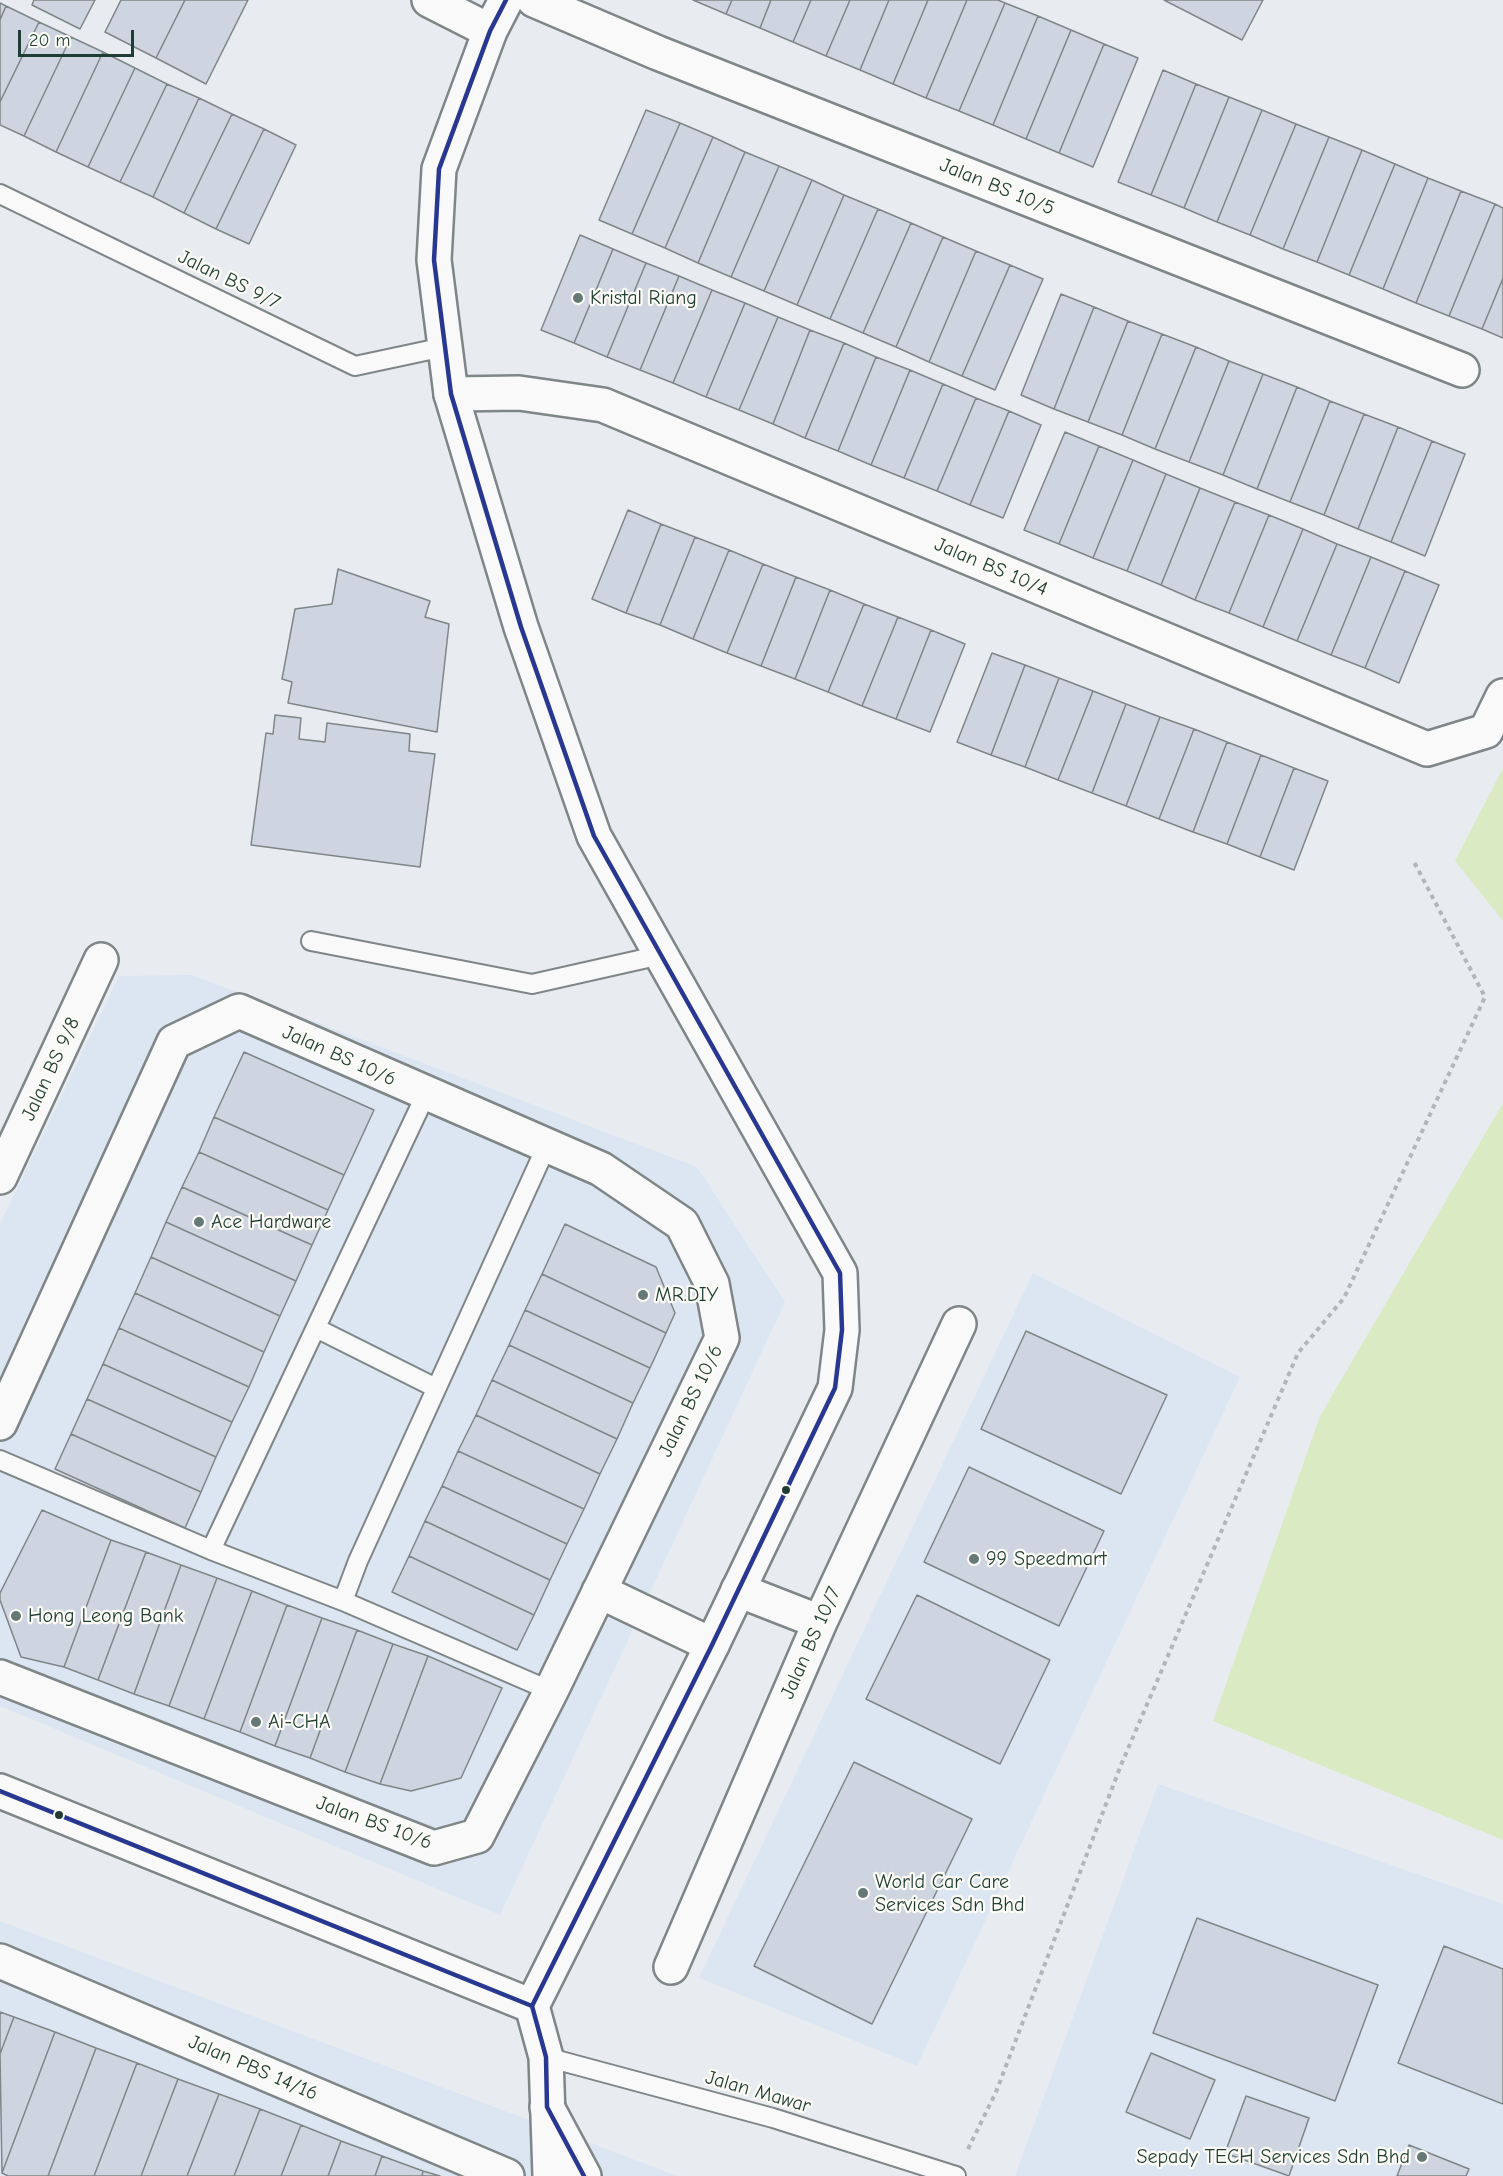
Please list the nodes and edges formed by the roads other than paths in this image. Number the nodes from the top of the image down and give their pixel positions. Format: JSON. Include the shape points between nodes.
{"nodes":[{"id":1,"x":429,"y":0,"type":"edge"},
{"id":2,"x":506,"y":0,"type":"edge"},
{"id":3,"x":534,"y":0,"type":"edge"},
{"id":4,"x":490,"y":31,"type":"junction"},
{"id":5,"x":0,"y":194,"type":"edge"},
{"id":6,"x":444,"y":347,"type":"junction"},
{"id":7,"x":1462,"y":370,"type":"dead end"},
{"id":8,"x":451,"y":394,"type":"junction"},
{"id":9,"x":1503,"y":696,"type":"edge"},
{"id":10,"x":311,"y":941,"type":"dead end"},
{"id":11,"x":661,"y":955,"type":"junction"},
{"id":12,"x":101,"y":960,"type":"dead end"},
{"id":13,"x":426,"y":1094,"type":"junction"},
{"id":14,"x":547,"y":1145,"type":"junction"},
{"id":15,"x":0,"y":1177,"type":"edge"},
{"id":16,"x":959,"y":1324,"type":"dead end"},
{"id":17,"x":316,"y":1328,"type":"junction"},
{"id":18,"x":436,"y":1388,"type":"junction"},
{"id":19,"x":0,"y":1423,"type":"edge"},
{"id":20,"x":0,"y":1460,"type":"edge"},
{"id":21,"x":211,"y":1550,"type":"junction"},
{"id":22,"x":738,"y":1590,"type":"junction"},
{"id":23,"x":599,"y":1591,"type":"junction"},
{"id":24,"x":343,"y":1601,"type":"junction"},
{"id":25,"x":820,"y":1622,"type":"junction"},
{"id":26,"x":712,"y":1645,"type":"junction"},
{"id":27,"x":0,"y":1677,"type":"edge"},
{"id":28,"x":551,"y":1691,"type":"junction"},
{"id":29,"x":0,"y":1791,"type":"edge"},
{"id":30,"x":0,"y":1960,"type":"edge"},
{"id":31,"x":671,"y":1967,"type":"dead end"},
{"id":32,"x":532,"y":2006,"type":"junction"},
{"id":33,"x":546,"y":2057,"type":"junction"},
{"id":34,"x":547,"y":2107,"type":"junction"},
{"id":35,"x":507,"y":2176,"type":"edge"},
{"id":36,"x":550,"y":2176,"type":"edge"},
{"id":37,"x":584,"y":2176,"type":"edge"},
{"id":38,"x":956,"y":2176,"type":"edge"}],
"edges":[{"from":1,"to":4,"type":"street"},
{"from":2,"to":4,"type":"street"},
{"from":3,"to":7,"type":"street","name":"Jalan BS 10/5","via":[[658,53]]},
{"from":4,"to":6,"type":"street","via":[[439,169],[434,260]]},
{"from":5,"to":6,"type":"lane","name":"Jalan BS 9/7","via":[[355,366]]},
{"from":6,"to":8,"type":"street"},
{"from":8,"to":9,"type":"street","name":"Jalan BS 10/4","via":[[519,393],[603,405],[1426,748],[1486,731]]},
{"from":8,"to":11,"type":"street","via":[[521,627],[594,836]]},
{"from":10,"to":11,"type":"lane","via":[[532,984]]},
{"from":11,"to":22,"type":"street","via":[[840,1273],[842,1330],[835,1388]]},
{"from":12,"to":15,"type":"street","name":"Jalan BS 9/8"},
{"from":13,"to":14,"type":"street","name":"Jalan BS 10/6"},
{"from":13,"to":17,"type":"lane"},
{"from":13,"to":19,"type":"street","name":"Jalan BS 10/6","via":[[239,1011],[174,1042]]},
{"from":14,"to":18,"type":"lane"},
{"from":14,"to":23,"type":"street","name":"Jalan BS 10/6","via":[[601,1169],[682,1224],[712,1284],[722,1338]]},
{"from":16,"to":25,"type":"street","name":"Jalan BS 10/7"},
{"from":17,"to":18,"type":"lane"},
{"from":17,"to":21,"type":"lane"},
{"from":18,"to":24,"type":"lane"},
{"from":20,"to":21,"type":"lane"},
{"from":21,"to":24,"type":"lane"},
{"from":22,"to":25,"type":"street"},
{"from":22,"to":26,"type":"street"},
{"from":23,"to":26,"type":"street"},
{"from":23,"to":28,"type":"street","name":"Jalan BS 10/6"},
{"from":24,"to":28,"type":"lane"},
{"from":25,"to":31,"type":"street","name":"Jalan BS 10/7"},
{"from":26,"to":32,"type":"street"},
{"from":27,"to":28,"type":"street","name":"Jalan BS 10/6","via":[[434,1848],[477,1836]]},
{"from":29,"to":32,"type":"street"},
{"from":30,"to":35,"type":"street","name":"Jalan PBS 14/16"},
{"from":32,"to":33,"type":"street"},
{"from":33,"to":34,"type":"street"},
{"from":33,"to":38,"type":"lane","name":"Jalan Mawar","via":[[773,2118]]},
{"from":34,"to":36,"type":"street"},
{"from":34,"to":37,"type":"street"}]}
